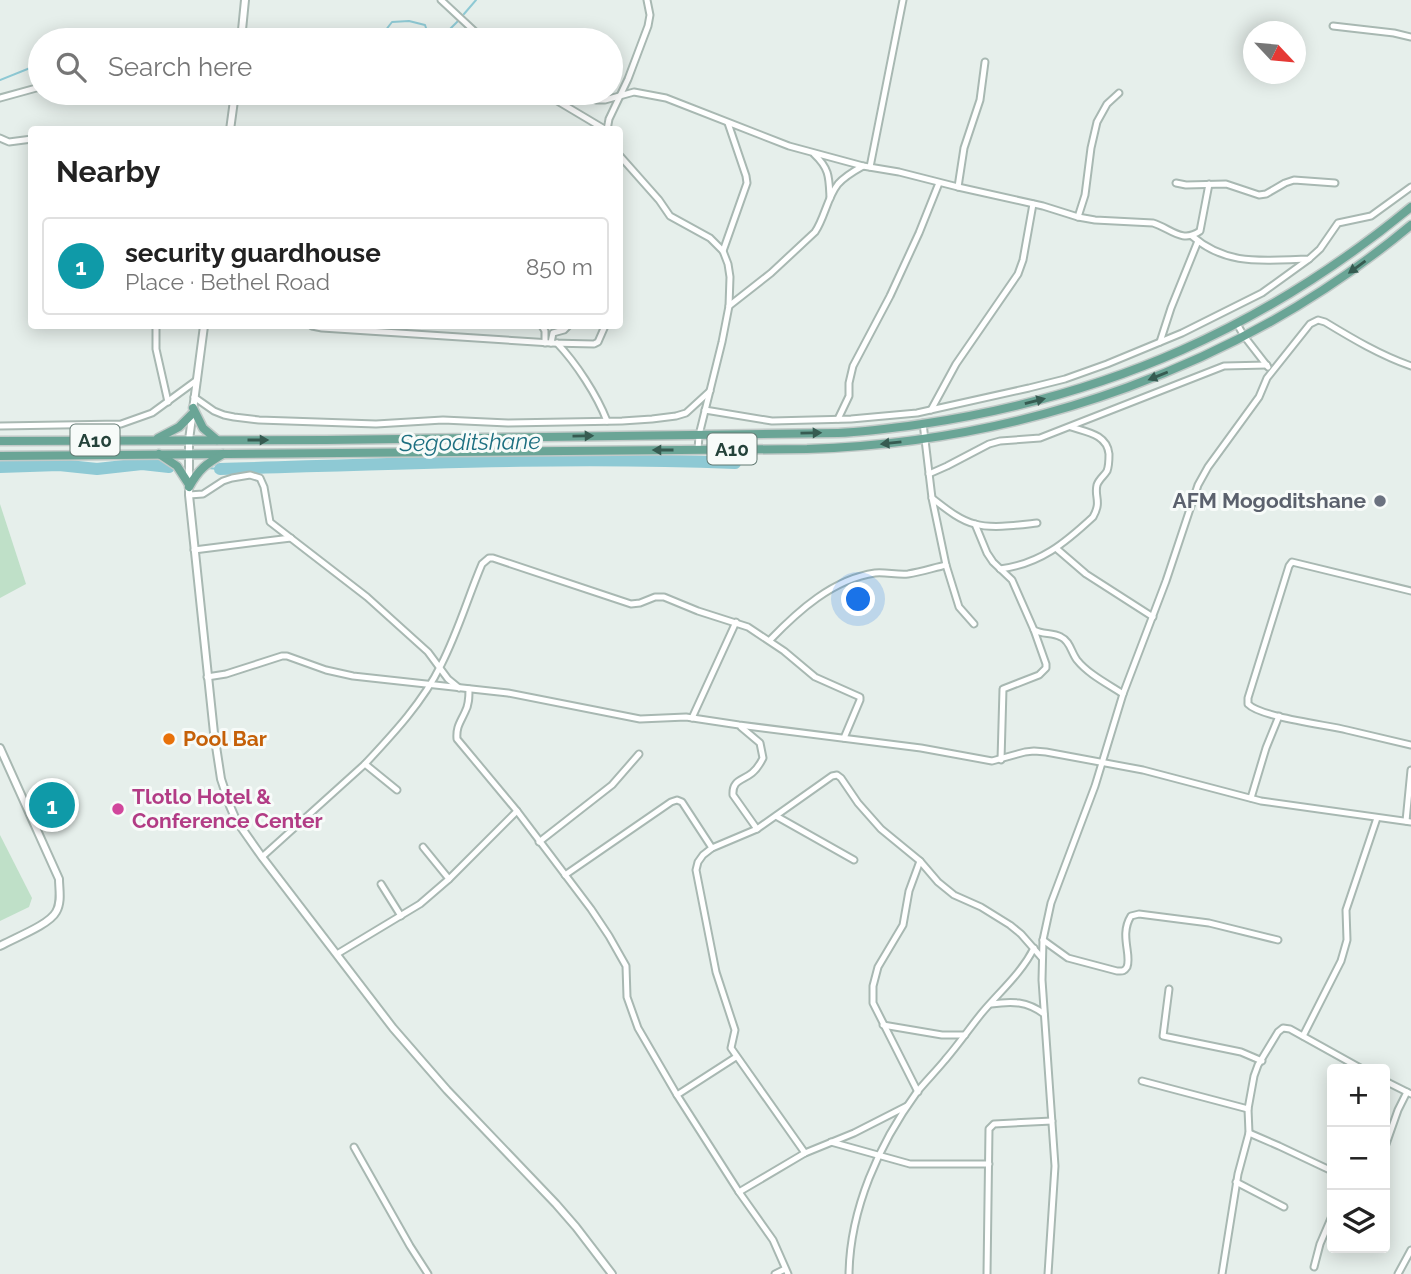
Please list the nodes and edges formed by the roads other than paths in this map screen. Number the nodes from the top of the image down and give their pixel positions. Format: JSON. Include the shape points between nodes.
{"nodes":[{"id":1,"x":245,"y":0,"type":"edge"},
{"id":2,"x":441,"y":0,"type":"edge"},
{"id":3,"x":647,"y":0,"type":"edge"},
{"id":4,"x":903,"y":0,"type":"edge"},
{"id":5,"x":1333,"y":26,"type":"dead end"},
{"id":6,"x":242,"y":28,"type":"edge"},
{"id":7,"x":471,"y":28,"type":"edge"},
{"id":8,"x":1411,"y":37,"type":"edge"},
{"id":9,"x":985,"y":62,"type":"dead end"},
{"id":10,"x":623,"y":89,"type":"edge"},
{"id":11,"x":28,"y":90,"type":"edge"},
{"id":12,"x":1119,"y":93,"type":"dead end"},
{"id":13,"x":623,"y":94,"type":"edge"},
{"id":14,"x":0,"y":98,"type":"edge"},
{"id":15,"x":233,"y":105,"type":"edge"},
{"id":16,"x":564,"y":105,"type":"edge"},
{"id":17,"x":615,"y":105,"type":"edge"},
{"id":18,"x":729,"y":123,"type":"junction"},
{"id":19,"x":231,"y":126,"type":"edge"},
{"id":20,"x":600,"y":126,"type":"edge"},
{"id":21,"x":608,"y":126,"type":"edge"},
{"id":22,"x":0,"y":138,"type":"edge"},
{"id":23,"x":28,"y":140,"type":"edge"},
{"id":24,"x":812,"y":152,"type":"junction"},
{"id":25,"x":623,"y":159,"type":"edge"},
{"id":26,"x":863,"y":166,"type":"junction"},
{"id":27,"x":870,"y":167,"type":"junction"},
{"id":28,"x":939,"y":183,"type":"junction"},
{"id":29,"x":1176,"y":183,"type":"dead end"},
{"id":30,"x":1335,"y":183,"type":"dead end"},
{"id":31,"x":1209,"y":184,"type":"junction"},
{"id":32,"x":958,"y":187,"type":"junction"},
{"id":33,"x":1411,"y":187,"type":"edge"},
{"id":34,"x":830,"y":198,"type":"junction"},
{"id":35,"x":1033,"y":204,"type":"junction"},
{"id":36,"x":1411,"y":207,"type":"edge"},
{"id":37,"x":1079,"y":217,"type":"junction"},
{"id":38,"x":1411,"y":225,"type":"edge"},
{"id":39,"x":1192,"y":236,"type":"junction"},
{"id":40,"x":1198,"y":241,"type":"junction"},
{"id":41,"x":723,"y":251,"type":"junction"},
{"id":42,"x":1309,"y":259,"type":"junction"},
{"id":43,"x":729,"y":306,"type":"junction"},
{"id":44,"x":1237,"y":324,"type":"junction"},
{"id":45,"x":156,"y":329,"type":"edge"},
{"id":46,"x":204,"y":329,"type":"edge"},
{"id":47,"x":352,"y":329,"type":"edge"},
{"id":48,"x":544,"y":329,"type":"edge"},
{"id":49,"x":565,"y":329,"type":"edge"},
{"id":50,"x":604,"y":329,"type":"edge"},
{"id":51,"x":1244,"y":337,"type":"junction"},
{"id":52,"x":1160,"y":342,"type":"junction"},
{"id":53,"x":551,"y":343,"type":"junction"},
{"id":54,"x":1267,"y":365,"type":"junction"},
{"id":55,"x":1411,"y":366,"type":"edge"},
{"id":56,"x":1272,"y":372,"type":"junction"},
{"id":57,"x":197,"y":380,"type":"junction"},
{"id":58,"x":710,"y":391,"type":"junction"},
{"id":59,"x":194,"y":397,"type":"junction"},
{"id":60,"x":168,"y":402,"type":"junction"},
{"id":61,"x":705,"y":410,"type":"junction"},
{"id":62,"x":930,"y":410,"type":"junction"},
{"id":63,"x":193,"y":411,"type":"junction"},
{"id":64,"x":838,"y":419,"type":"junction"},
{"id":65,"x":607,"y":421,"type":"junction"},
{"id":66,"x":923,"y":424,"type":"junction"},
{"id":67,"x":0,"y":426,"type":"edge"},
{"id":68,"x":1071,"y":427,"type":"junction"},
{"id":69,"x":751,"y":434,"type":"junction"},
{"id":70,"x":699,"y":435,"type":"junction"},
{"id":71,"x":156,"y":439,"type":"junction"},
{"id":72,"x":926,"y":439,"type":"junction"},
{"id":73,"x":190,"y":440,"type":"junction"},
{"id":74,"x":217,"y":440,"type":"junction"},
{"id":75,"x":0,"y":441,"type":"edge"},
{"id":76,"x":751,"y":449,"type":"junction"},
{"id":77,"x":698,"y":450,"type":"junction"},
{"id":78,"x":158,"y":453,"type":"junction"},
{"id":79,"x":188,"y":453,"type":"junction"},
{"id":80,"x":226,"y":453,"type":"junction"},
{"id":81,"x":0,"y":456,"type":"edge"},
{"id":82,"x":929,"y":474,"type":"junction"},
{"id":83,"x":189,"y":488,"type":"junction"},
{"id":84,"x":932,"y":498,"type":"junction"},
{"id":85,"x":1037,"y":523,"type":"dead end"},
{"id":86,"x":975,"y":524,"type":"junction"},
{"id":87,"x":291,"y":538,"type":"junction"},
{"id":88,"x":1056,"y":549,"type":"junction"},
{"id":89,"x":194,"y":550,"type":"junction"},
{"id":90,"x":946,"y":565,"type":"junction"},
{"id":91,"x":1000,"y":569,"type":"junction"},
{"id":92,"x":1411,"y":591,"type":"edge"},
{"id":93,"x":1153,"y":617,"type":"junction"},
{"id":94,"x":736,"y":622,"type":"junction"},
{"id":95,"x":974,"y":624,"type":"dead end"},
{"id":96,"x":1034,"y":629,"type":"junction"},
{"id":97,"x":770,"y":640,"type":"junction"},
{"id":98,"x":440,"y":667,"type":"junction"},
{"id":99,"x":207,"y":677,"type":"junction"},
{"id":100,"x":430,"y":685,"type":"junction"},
{"id":101,"x":459,"y":688,"type":"junction"},
{"id":102,"x":469,"y":689,"type":"junction"},
{"id":103,"x":1123,"y":694,"type":"junction"},
{"id":104,"x":1279,"y":716,"type":"junction"},
{"id":105,"x":692,"y":718,"type":"junction"},
{"id":106,"x":739,"y":725,"type":"junction"},
{"id":107,"x":844,"y":738,"type":"junction"},
{"id":108,"x":1411,"y":746,"type":"edge"},
{"id":109,"x":0,"y":748,"type":"edge"},
{"id":110,"x":639,"y":754,"type":"dead end"},
{"id":111,"x":1001,"y":760,"type":"junction"},
{"id":112,"x":365,"y":764,"type":"junction"},
{"id":113,"x":1102,"y":764,"type":"junction"},
{"id":114,"x":1411,"y":770,"type":"edge"},
{"id":115,"x":397,"y":790,"type":"dead end"},
{"id":116,"x":1251,"y":798,"type":"junction"},
{"id":117,"x":517,"y":811,"type":"junction"},
{"id":118,"x":776,"y":816,"type":"junction"},
{"id":119,"x":1377,"y":818,"type":"junction"},
{"id":120,"x":1409,"y":821,"type":"edge"},
{"id":121,"x":757,"y":829,"type":"junction"},
{"id":122,"x":539,"y":842,"type":"junction"},
{"id":123,"x":423,"y":847,"type":"dead end"},
{"id":124,"x":712,"y":848,"type":"junction"},
{"id":125,"x":262,"y":858,"type":"junction"},
{"id":126,"x":853,"y":860,"type":"dead end"},
{"id":127,"x":920,"y":861,"type":"junction"},
{"id":128,"x":565,"y":875,"type":"junction"},
{"id":129,"x":449,"y":879,"type":"junction"},
{"id":130,"x":381,"y":884,"type":"dead end"},
{"id":131,"x":401,"y":916,"type":"junction"},
{"id":132,"x":1043,"y":940,"type":"junction"},
{"id":133,"x":1278,"y":940,"type":"dead end"},
{"id":134,"x":0,"y":946,"type":"edge"},
{"id":135,"x":1034,"y":948,"type":"junction"},
{"id":136,"x":337,"y":954,"type":"junction"},
{"id":137,"x":1042,"y":958,"type":"junction"},
{"id":138,"x":1170,"y":989,"type":"dead end"},
{"id":139,"x":990,"y":1004,"type":"junction"},
{"id":140,"x":1044,"y":1014,"type":"junction"},
{"id":141,"x":883,"y":1025,"type":"junction"},
{"id":142,"x":965,"y":1035,"type":"junction"},
{"id":143,"x":1303,"y":1036,"type":"junction"},
{"id":144,"x":736,"y":1057,"type":"junction"},
{"id":145,"x":1262,"y":1061,"type":"junction"},
{"id":146,"x":1353,"y":1064,"type":"edge"},
{"id":147,"x":1142,"y":1081,"type":"dead end"},
{"id":148,"x":1390,"y":1084,"type":"edge"},
{"id":149,"x":918,"y":1092,"type":"junction"},
{"id":150,"x":1409,"y":1093,"type":"edge"},
{"id":151,"x":677,"y":1096,"type":"junction"},
{"id":152,"x":910,"y":1104,"type":"junction"},
{"id":153,"x":1248,"y":1109,"type":"junction"},
{"id":154,"x":1052,"y":1121,"type":"junction"},
{"id":155,"x":1248,"y":1133,"type":"junction"},
{"id":156,"x":1390,"y":1133,"type":"edge"},
{"id":157,"x":830,"y":1142,"type":"junction"},
{"id":158,"x":354,"y":1147,"type":"dead end"},
{"id":159,"x":805,"y":1153,"type":"junction"},
{"id":160,"x":879,"y":1156,"type":"junction"},
{"id":161,"x":989,"y":1164,"type":"junction"},
{"id":162,"x":1327,"y":1169,"type":"edge"},
{"id":163,"x":1236,"y":1182,"type":"junction"},
{"id":164,"x":738,"y":1192,"type":"junction"},
{"id":165,"x":1284,"y":1207,"type":"dead end"},
{"id":166,"x":1327,"y":1228,"type":"edge"},
{"id":167,"x":1411,"y":1250,"type":"edge"},
{"id":168,"x":1314,"y":1267,"type":"dead end"},
{"id":169,"x":786,"y":1271,"type":"edge"},
{"id":170,"x":428,"y":1274,"type":"edge"},
{"id":171,"x":612,"y":1274,"type":"edge"},
{"id":172,"x":775,"y":1274,"type":"edge"},
{"id":173,"x":849,"y":1274,"type":"edge"},
{"id":174,"x":987,"y":1274,"type":"edge"},
{"id":175,"x":1048,"y":1274,"type":"edge"},
{"id":176,"x":1222,"y":1274,"type":"edge"},
{"id":177,"x":1398,"y":1274,"type":"edge"}],
"edges":[{"from":1,"to":6,"type":"street"},
{"from":2,"to":7,"type":"street"},
{"from":3,"to":10,"type":"street","via":[[648,26]]},
{"from":4,"to":27,"type":"street"},
{"from":5,"to":8,"type":"street"},
{"from":9,"to":32,"type":"street"},
{"from":11,"to":14,"type":"street"},
{"from":12,"to":37,"type":"street","via":[[1097,122]]},
{"from":13,"to":18,"type":"street","via":[[666,98]]},
{"from":15,"to":19,"type":"street"},
{"from":16,"to":20,"type":"street"},
{"from":17,"to":21,"type":"street"},
{"from":18,"to":24,"type":"street"},
{"from":18,"to":41,"type":"street","via":[[747,183]]},
{"from":22,"to":23,"type":"street","via":[[9,142]]},
{"from":24,"to":26,"type":"street"},
{"from":24,"to":34,"type":"street","via":[[827,168]]},
{"from":25,"to":41,"type":"street","via":[[670,216],[698,230]]},
{"from":26,"to":27,"type":"street"},
{"from":26,"to":34,"type":"street","via":[[845,178]]},
{"from":27,"to":28,"type":"street"},
{"from":28,"to":32,"type":"street"},
{"from":28,"to":64,"type":"street","via":[[890,296],[853,366],[849,396]]},
{"from":29,"to":31,"type":"street"},
{"from":30,"to":31,"type":"street","via":[[1294,180],[1259,195],[1232,185]]},
{"from":31,"to":39,"type":"street","via":[[1200,231]]},
{"from":32,"to":35,"type":"street"},
{"from":33,"to":42,"type":"street","via":[[1371,216],[1338,223]]},
{"from":34,"to":43,"type":"street","via":[[815,232]]},
{"from":35,"to":37,"type":"street"},
{"from":35,"to":62,"type":"street","via":[[1018,274]]},
{"from":36,"to":44,"type":"main road","number":"A10","via":[[1330,267]]},
{"from":37,"to":39,"type":"street","via":[[1153,223],[1180,236]]},
{"from":38,"to":51,"type":"main road","number":"A10","one_way":true,"via":[[1350,272]]},
{"from":39,"to":40,"type":"street"},
{"from":40,"to":42,"type":"street","via":[[1211,251],[1239,260]]},
{"from":40,"to":52,"type":"street"},
{"from":41,"to":43,"type":"street","via":[[730,277]]},
{"from":42,"to":52,"type":"street","via":[[1262,293]]},
{"from":43,"to":58,"type":"street"},
{"from":44,"to":51,"type":"street"},
{"from":66,"to":44,"type":"main road","number":"A10","one_way":true,"via":[[1082,389],[1157,362]]},
{"from":45,"to":60,"type":"street"},
{"from":46,"to":57,"type":"street"},
{"from":47,"to":53,"type":"street"},
{"from":48,"to":53,"type":"street"},
{"from":49,"to":53,"type":"street","via":[[553,332]]},
{"from":50,"to":53,"type":"street","via":[[594,344]]},
{"from":51,"to":54,"type":"street"},
{"from":51,"to":72,"type":"main road","number":"A10","one_way":true,"via":[[1085,403]]},
{"from":52,"to":62,"type":"street","via":[[1065,379]]},
{"from":53,"to":65,"type":"street","via":[[574,363]]},
{"from":54,"to":56,"type":"street"},
{"from":54,"to":68,"type":"street","via":[[1224,366]]},
{"from":55,"to":56,"type":"street","via":[[1318,320]]},
{"from":56,"to":93,"type":"street","via":[[1203,476]]},
{"from":57,"to":59,"type":"street"},
{"from":57,"to":60,"type":"street"},
{"from":58,"to":61,"type":"street"},
{"from":58,"to":65,"type":"street","via":[[683,414]]},
{"from":59,"to":63,"type":"street"},
{"from":59,"to":65,"type":"street","via":[[223,415],[259,420],[376,424]]},
{"from":60,"to":67,"type":"street","via":[[121,424]]},
{"from":61,"to":64,"type":"street","via":[[772,421]]},
{"from":61,"to":70,"type":"street"},
{"from":62,"to":64,"type":"street"},
{"from":63,"to":71,"type":"main road","via":[[179,427]]},
{"from":63,"to":73,"type":"street"},
{"from":63,"to":74,"type":"main road"},
{"from":69,"to":66,"type":"main road","number":"A10","one_way":true,"via":[[863,432]]},
{"from":66,"to":72,"type":"street"},
{"from":68,"to":82,"type":"street","via":[[1040,438],[989,444]]},
{"from":68,"to":88,"type":"street","via":[[1100,437],[1109,452],[1109,464],[1097,485],[1093,517]]},
{"from":69,"to":70,"type":"main road","number":"A10"},
{"from":69,"to":76,"type":"main road"},
{"from":74,"to":70,"type":"main road","number":"A10","one_way":true},
{"from":70,"to":77,"type":"street"},
{"from":71,"to":73,"type":"main road","number":"A10"},
{"from":71,"to":75,"type":"main road","number":"A10"},
{"from":72,"to":76,"type":"main road","number":"A10","one_way":true,"via":[[836,448]]},
{"from":72,"to":82,"type":"street"},
{"from":73,"to":74,"type":"main road","number":"A10"},
{"from":73,"to":79,"type":"street"},
{"from":76,"to":77,"type":"main road","number":"A10"},
{"from":77,"to":80,"type":"main road","number":"A10","one_way":true},
{"from":78,"to":79,"type":"main road","number":"A10"},
{"from":78,"to":81,"type":"main road","number":"A10"},
{"from":78,"to":83,"type":"main road","via":[[177,466]]},
{"from":79,"to":80,"type":"main road","number":"A10"},
{"from":79,"to":83,"type":"street"},
{"from":80,"to":83,"type":"main road","via":[[203,466]]},
{"from":82,"to":84,"type":"street"},
{"from":83,"to":87,"type":"street","via":[[203,494],[223,481],[256,476],[263,482],[270,522]]},
{"from":83,"to":89,"type":"street"},
{"from":84,"to":86,"type":"street"},
{"from":84,"to":90,"type":"street"},
{"from":85,"to":86,"type":"street"},
{"from":86,"to":91,"type":"street","via":[[987,553]]},
{"from":87,"to":89,"type":"street"},
{"from":87,"to":98,"type":"street","via":[[367,597]]},
{"from":88,"to":91,"type":"street"},
{"from":88,"to":93,"type":"street"},
{"from":89,"to":99,"type":"street"},
{"from":90,"to":95,"type":"street","via":[[959,607]]},
{"from":90,"to":97,"type":"street","via":[[908,574],[872,573],[839,585],[795,615]]},
{"from":91,"to":96,"type":"street","via":[[1012,580]]},
{"from":92,"to":104,"type":"street","via":[[1292,562],[1248,698],[1251,708]]},
{"from":93,"to":103,"type":"street"},
{"from":94,"to":97,"type":"street"},
{"from":94,"to":98,"type":"street","via":[[659,596],[631,604],[489,558],[482,564]]},
{"from":94,"to":105,"type":"street"},
{"from":96,"to":103,"type":"street","via":[[1061,636],[1076,659]]},
{"from":96,"to":111,"type":"street","via":[[1046,668],[1040,675],[1003,689]]},
{"from":97,"to":107,"type":"street","via":[[815,677],[860,697]]},
{"from":98,"to":100,"type":"street"},
{"from":98,"to":101,"type":"street"},
{"from":99,"to":100,"type":"street","via":[[287,656],[353,676]]},
{"from":99,"to":125,"type":"street","via":[[221,779],[236,820]]},
{"from":100,"to":101,"type":"street"},
{"from":100,"to":112,"type":"street"},
{"from":101,"to":102,"type":"street"},
{"from":102,"to":105,"type":"street","via":[[640,719]]},
{"from":102,"to":117,"type":"street","via":[[457,739]]},
{"from":103,"to":113,"type":"street"},
{"from":104,"to":108,"type":"street"},
{"from":104,"to":116,"type":"street"},
{"from":105,"to":106,"type":"street"},
{"from":106,"to":107,"type":"street"},
{"from":106,"to":121,"type":"street","via":[[762,750],[760,765],[732,788]]},
{"from":107,"to":111,"type":"street"},
{"from":109,"to":134,"type":"street","via":[[59,879],[60,903],[47,921]]},
{"from":110,"to":122,"type":"street","via":[[612,785]]},
{"from":111,"to":113,"type":"street","via":[[1034,751]]},
{"from":112,"to":115,"type":"street"},
{"from":112,"to":125,"type":"street"},
{"from":113,"to":116,"type":"street"},
{"from":113,"to":132,"type":"street","via":[[1051,903]]},
{"from":114,"to":120,"type":"street"},
{"from":116,"to":119,"type":"street"},
{"from":117,"to":122,"type":"street"},
{"from":117,"to":129,"type":"street"},
{"from":118,"to":121,"type":"street"},
{"from":118,"to":126,"type":"street"},
{"from":118,"to":127,"type":"street","via":[[837,775],[881,829]]},
{"from":119,"to":120,"type":"street"},
{"from":119,"to":143,"type":"street","via":[[1346,910],[1345,950]]},
{"from":121,"to":124,"type":"street"},
{"from":122,"to":128,"type":"street"},
{"from":123,"to":129,"type":"street"},
{"from":124,"to":128,"type":"street","via":[[677,800]]},
{"from":124,"to":144,"type":"street","via":[[696,870],[716,972],[735,1030],[732,1048]]},
{"from":125,"to":136,"type":"street"},
{"from":127,"to":135,"type":"street","via":[[954,895],[1010,925]]},
{"from":127,"to":141,"type":"street","via":[[903,925],[875,976],[873,1003]]},
{"from":128,"to":151,"type":"street","via":[[626,966],[627,997],[638,1028]]},
{"from":129,"to":131,"type":"street"},
{"from":130,"to":131,"type":"street"},
{"from":131,"to":136,"type":"street"},
{"from":132,"to":133,"type":"street","via":[[1068,958],[1117,971],[1128,963],[1126,923],[1139,914],[1209,923]]},
{"from":132,"to":137,"type":"street"},
{"from":135,"to":137,"type":"street"},
{"from":135,"to":139,"type":"street"},
{"from":136,"to":171,"type":"street","via":[[393,1028],[556,1204]]},
{"from":137,"to":140,"type":"street"},
{"from":138,"to":145,"type":"street","via":[[1163,1036],[1241,1052]]},
{"from":139,"to":140,"type":"street","via":[[1018,1002]]},
{"from":139,"to":142,"type":"street"},
{"from":140,"to":154,"type":"street"},
{"from":141,"to":142,"type":"street"},
{"from":141,"to":149,"type":"street"},
{"from":142,"to":149,"type":"street"},
{"from":143,"to":145,"type":"street","via":[[1283,1028]]},
{"from":143,"to":146,"type":"street"},
{"from":144,"to":151,"type":"street"},
{"from":144,"to":159,"type":"street"},
{"from":145,"to":153,"type":"street","via":[[1255,1070]]},
{"from":147,"to":153,"type":"street"},
{"from":148,"to":150,"type":"street"},
{"from":149,"to":152,"type":"street"},
{"from":150,"to":156,"type":"street"},
{"from":151,"to":164,"type":"street"},
{"from":152,"to":157,"type":"street"},
{"from":152,"to":160,"type":"street"},
{"from":153,"to":155,"type":"street"},
{"from":154,"to":161,"type":"street","via":[[990,1126]]},
{"from":154,"to":175,"type":"street","via":[[1055,1166]]},
{"from":155,"to":162,"type":"street"},
{"from":155,"to":163,"type":"street"},
{"from":157,"to":159,"type":"street"},
{"from":157,"to":160,"type":"street"},
{"from":158,"to":170,"type":"street"},
{"from":159,"to":164,"type":"street"},
{"from":160,"to":161,"type":"street","via":[[919,1165]]},
{"from":160,"to":173,"type":"street","via":[[856,1215]]},
{"from":161,"to":174,"type":"street"},
{"from":163,"to":165,"type":"street"},
{"from":163,"to":176,"type":"street"},
{"from":164,"to":169,"type":"street","via":[[773,1240]]},
{"from":166,"to":168,"type":"street"},
{"from":167,"to":177,"type":"street"},
{"from":169,"to":172,"type":"street"}]}
